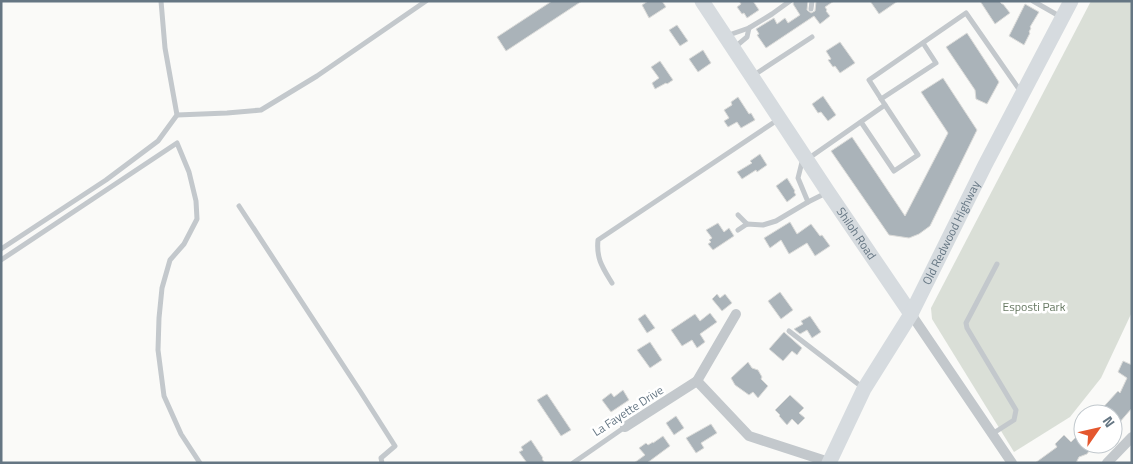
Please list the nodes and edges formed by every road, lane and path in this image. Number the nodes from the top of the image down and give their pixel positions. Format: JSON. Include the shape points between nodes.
{"nodes":[{"id":1,"x":162,"y":1,"type":"edge"},
{"id":2,"x":426,"y":1,"type":"edge"},
{"id":3,"x":702,"y":1,"type":"edge"},
{"id":4,"x":790,"y":1,"type":"edge"},
{"id":5,"x":812,"y":1,"type":"edge"},
{"id":6,"x":1033,"y":1,"type":"edge"},
{"id":7,"x":1071,"y":1,"type":"edge"},
{"id":8,"x":811,"y":9,"type":"dead end"},
{"id":9,"x":1062,"y":18,"type":"junction"},
{"id":10,"x":749,"y":28,"type":"junction"},
{"id":11,"x":812,"y":37,"type":"dead end"},
{"id":12,"x":730,"y":42,"type":"junction"},
{"id":13,"x":923,"y":43,"type":"junction"},
{"id":14,"x":752,"y":77,"type":"junction"},
{"id":15,"x":1022,"y":94,"type":"junction"},
{"id":16,"x":881,"y":99,"type":"junction"},
{"id":17,"x":885,"y":105,"type":"junction"},
{"id":18,"x":177,"y":115,"type":"junction"},
{"id":19,"x":780,"y":119,"type":"junction"},
{"id":20,"x":861,"y":122,"type":"junction"},
{"id":21,"x":805,"y":158,"type":"junction"},
{"id":22,"x":828,"y":192,"type":"junction"},
{"id":23,"x":808,"y":202,"type":"junction"},
{"id":24,"x":239,"y":206,"type":"dead end"},
{"id":25,"x":738,"y":215,"type":"dead end"},
{"id":26,"x":747,"y":224,"type":"junction"},
{"id":27,"x":738,"y":230,"type":"dead end"},
{"id":28,"x":1,"y":249,"type":"edge"},
{"id":29,"x":1,"y":260,"type":"edge"},
{"id":30,"x":997,"y":264,"type":"dead end"},
{"id":31,"x":612,"y":283,"type":"dead end"},
{"id":32,"x":736,"y":314,"type":"dead end"},
{"id":33,"x":911,"y":314,"type":"junction"},
{"id":34,"x":789,"y":331,"type":"dead end"},
{"id":35,"x":697,"y":381,"type":"junction"},
{"id":36,"x":864,"y":389,"type":"junction"},
{"id":37,"x":625,"y":427,"type":"joint"},
{"id":38,"x":992,"y":434,"type":"junction"},
{"id":39,"x":1132,"y":437,"type":"edge"},
{"id":40,"x":829,"y":462,"type":"edge"},
{"id":41,"x":200,"y":463,"type":"edge"},
{"id":42,"x":382,"y":463,"type":"edge"},
{"id":43,"x":573,"y":463,"type":"edge"},
{"id":44,"x":1012,"y":463,"type":"edge"},
{"id":45,"x":1107,"y":463,"type":"edge"}],
"edges":[{"from":1,"to":18,"type":"lane","via":[[165,48]]},
{"from":2,"to":18,"type":"lane","via":[[261,110]]},
{"from":3,"to":12,"type":"main road","name":"Shiloh Road"},
{"from":4,"to":10,"type":"lane"},
{"from":5,"to":8,"type":"lane"},
{"from":6,"to":9,"type":"lane"},
{"from":7,"to":9,"type":"main road","name":"Old Redwood Highway"},
{"from":9,"to":15,"type":"main road","name":"Old Redwood Highway"},
{"from":10,"to":12,"type":"lane"},
{"from":10,"to":12,"type":"lane","via":[[746,37]]},
{"from":11,"to":14,"type":"lane"},
{"from":12,"to":14,"type":"main road","name":"Shiloh Road"},
{"from":13,"to":15,"type":"lane","via":[[966,13]]},
{"from":13,"to":16,"type":"lane","via":[[869,80]]},
{"from":13,"to":16,"type":"lane","via":[[936,62]]},
{"from":14,"to":19,"type":"main road","name":"Shiloh Road"},
{"from":15,"to":33,"type":"main road","name":"Old Redwood Highway"},
{"from":16,"to":17,"type":"lane"},
{"from":17,"to":20,"type":"lane"},
{"from":17,"to":20,"type":"lane","via":[[918,155],[894,171]]},
{"from":18,"to":28,"type":"lane","via":[[158,141],[106,180]]},
{"from":19,"to":21,"type":"main road","name":"Shiloh Road"},
{"from":19,"to":31,"type":"lane","via":[[598,240],[600,262]]},
{"from":20,"to":21,"type":"lane"},
{"from":21,"to":22,"type":"main road","name":"Shiloh Road"},
{"from":21,"to":23,"type":"lane","via":[[798,178]]},
{"from":22,"to":23,"type":"lane"},
{"from":22,"to":33,"type":"main road","name":"Shiloh Road"},
{"from":23,"to":26,"type":"lane","via":[[776,221],[763,225]]},
{"from":24,"to":42,"type":"lane","via":[[395,446],[381,458]]},
{"from":25,"to":26,"type":"lane"},
{"from":26,"to":27,"type":"lane"},
{"from":29,"to":41,"type":"lane","via":[[177,143],[189,172],[198,219],[184,244],[170,260],[164,279],[158,350],[164,396],[181,434]]},
{"from":30,"to":38,"type":"lane","via":[[966,323],[1016,410],[1014,420]]},
{"from":32,"to":35,"type":"street","name":"La Fayette Drive"},
{"from":33,"to":36,"type":"main road","name":"Old Redwood Highway"},
{"from":33,"to":38,"type":"street","name":"Shiloh Road"},
{"from":34,"to":36,"type":"lane"},
{"from":35,"to":37,"type":"street","name":"La Fayette Drive"},
{"from":35,"to":40,"type":"street","via":[[749,436]]},
{"from":36,"to":40,"type":"main road","name":"Old Redwood Highway"},
{"from":37,"to":43,"type":"lane","name":"La Fayette Drive"},
{"from":38,"to":44,"type":"street","name":"Shiloh Road"},
{"from":39,"to":45,"type":"street"}]}
